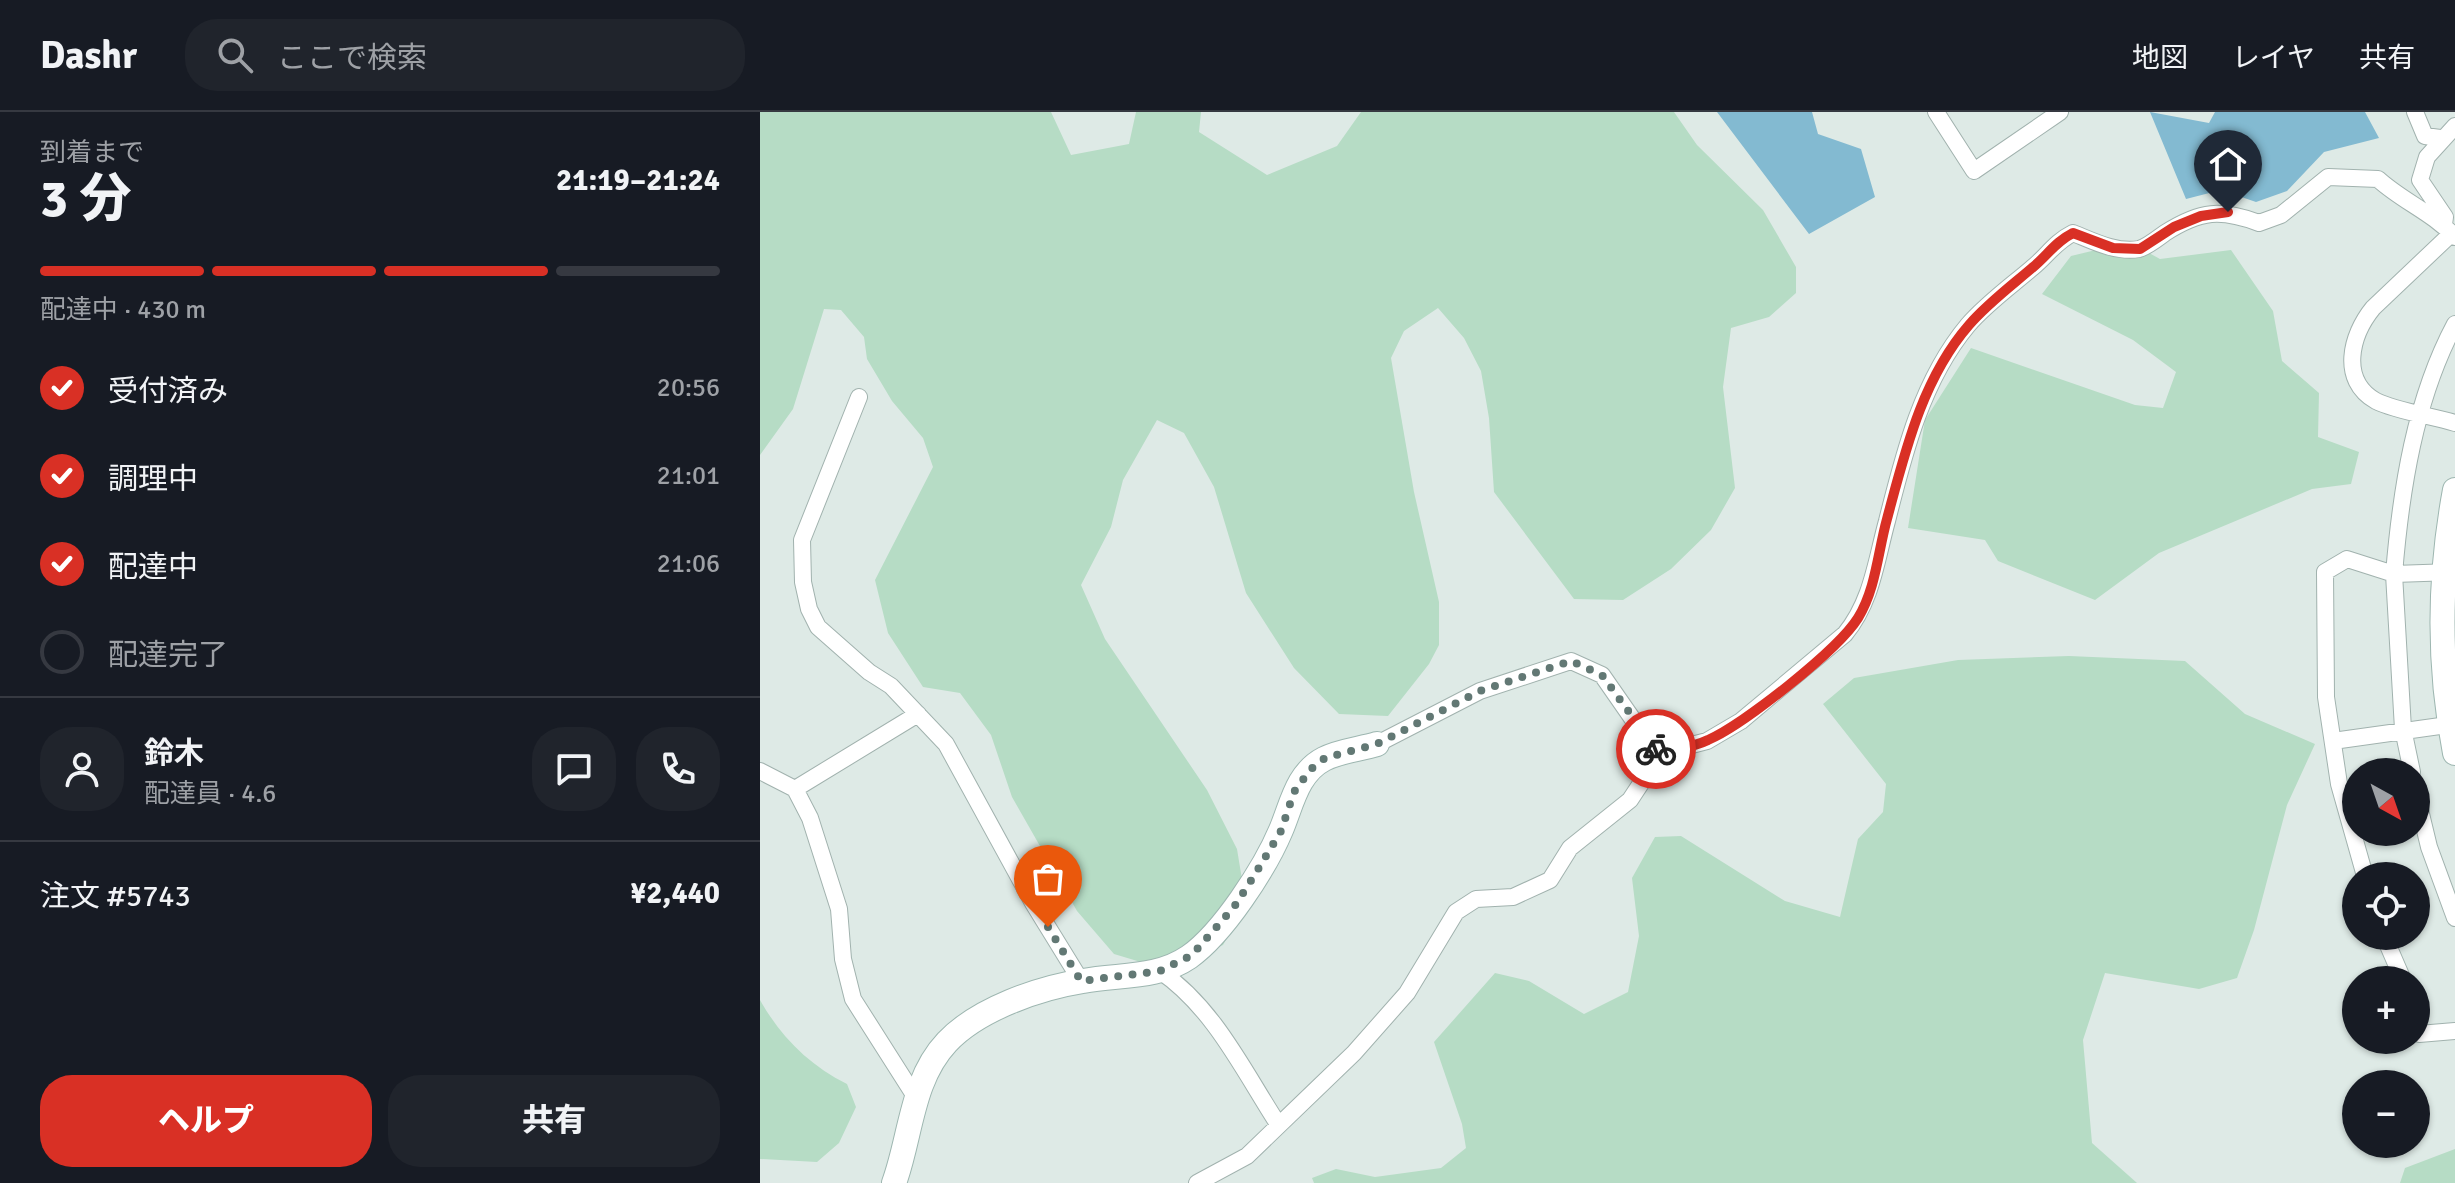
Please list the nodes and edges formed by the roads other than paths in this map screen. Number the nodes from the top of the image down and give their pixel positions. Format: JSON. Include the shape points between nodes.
{"nodes":[{"id":1,"x":1936,"y":112,"type":"edge"},
{"id":2,"x":2059,"y":112,"type":"edge"},
{"id":3,"x":2415,"y":112,"type":"edge"},
{"id":4,"x":2455,"y":126,"type":"edge"},
{"id":5,"x":2440,"y":138,"type":"junction"},
{"id":6,"x":2450,"y":231,"type":"edge"},
{"id":7,"x":2455,"y":324,"type":"edge"},
{"id":8,"x":859,"y":397,"type":"dead end"},
{"id":9,"x":2421,"y":413,"type":"junction"},
{"id":10,"x":2455,"y":423,"type":"edge"},
{"id":11,"x":2455,"y":490,"type":"edge"},
{"id":12,"x":2450,"y":572,"type":"edge"},
{"id":13,"x":2394,"y":574,"type":"junction"},
{"id":14,"x":918,"y":714,"type":"junction"},
{"id":15,"x":2452,"y":725,"type":"edge"},
{"id":16,"x":2403,"y":729,"type":"junction"},
{"id":17,"x":2333,"y":741,"type":"junction"},
{"id":18,"x":1377,"y":744,"type":"joint"},
{"id":19,"x":1661,"y":753,"type":"junction"},
{"id":20,"x":2455,"y":753,"type":"edge"},
{"id":21,"x":2409,"y":758,"type":"edge"},
{"id":22,"x":760,"y":771,"type":"edge"},
{"id":23,"x":795,"y":789,"type":"junction"},
{"id":24,"x":2429,"y":846,"type":"edge"},
{"id":25,"x":2361,"y":862,"type":"edge"},
{"id":26,"x":2455,"y":918,"type":"edge"},
{"id":27,"x":1160,"y":971,"type":"junction"},
{"id":28,"x":1081,"y":981,"type":"junction"},
{"id":29,"x":2455,"y":1031,"type":"edge"},
{"id":30,"x":2430,"y":1033,"type":"edge"},
{"id":31,"x":916,"y":1098,"type":"junction"},
{"id":32,"x":1278,"y":1124,"type":"junction"},
{"id":33,"x":894,"y":1183,"type":"edge"},
{"id":34,"x":1197,"y":1183,"type":"edge"}],
"edges":[{"from":1,"to":2,"type":"street","via":[[1974,171]]},
{"from":3,"to":5,"type":"street","via":[[2425,136]]},
{"from":4,"to":5,"type":"street"},
{"from":5,"to":6,"type":"street","via":[[2420,180]]},
{"from":6,"to":9,"type":"street","via":[[2373,308],[2352,352],[2352,370],[2366,392],[2377,401]]},
{"from":6,"to":19,"type":"street","via":[[2378,179],[2328,177],[2281,215],[2259,223],[2228,212],[2201,216],[2140,249],[2113,248],[2073,233],[2055,242],[1968,325],[1916,413],[1858,618],[1741,721],[1707,741]]},
{"from":7,"to":9,"type":"street"},
{"from":8,"to":14,"type":"street","via":[[802,540],[803,582],[818,627]]},
{"from":9,"to":10,"type":"street"},
{"from":9,"to":13,"type":"street","via":[[2402,496]]},
{"from":11,"to":12,"type":"street"},
{"from":12,"to":13,"type":"street"},
{"from":12,"to":15,"type":"street","via":[[2443,626]]},
{"from":13,"to":16,"type":"street"},
{"from":13,"to":17,"type":"street","via":[[2347,559],[2325,572],[2326,697]]},
{"from":14,"to":23,"type":"street"},
{"from":14,"to":28,"type":"street","via":[[946,744]]},
{"from":15,"to":16,"type":"street"},
{"from":15,"to":20,"type":"street"},
{"from":16,"to":17,"type":"street"},
{"from":16,"to":21,"type":"street"},
{"from":17,"to":25,"type":"street"},
{"from":18,"to":19,"type":"street","via":[[1480,691],[1571,661],[1602,675]]},
{"from":18,"to":27,"type":"street","via":[[1325,758],[1310,770],[1294,792],[1281,831],[1234,907],[1192,955]]},
{"from":19,"to":32,"type":"street","via":[[1630,800],[1570,848],[1550,880],[1513,897],[1476,899],[1456,912],[1407,993]]},
{"from":22,"to":23,"type":"street"},
{"from":23,"to":31,"type":"street","via":[[810,818],[839,909],[853,999]]},
{"from":24,"to":26,"type":"street"},
{"from":27,"to":28,"type":"street"},
{"from":27,"to":32,"type":"street","via":[[1207,1012]]},
{"from":28,"to":31,"type":"street","via":[[976,1016],[946,1042]]},
{"from":29,"to":30,"type":"street"},
{"from":31,"to":33,"type":"street"},
{"from":32,"to":34,"type":"street","via":[[1247,1156]]}]}
